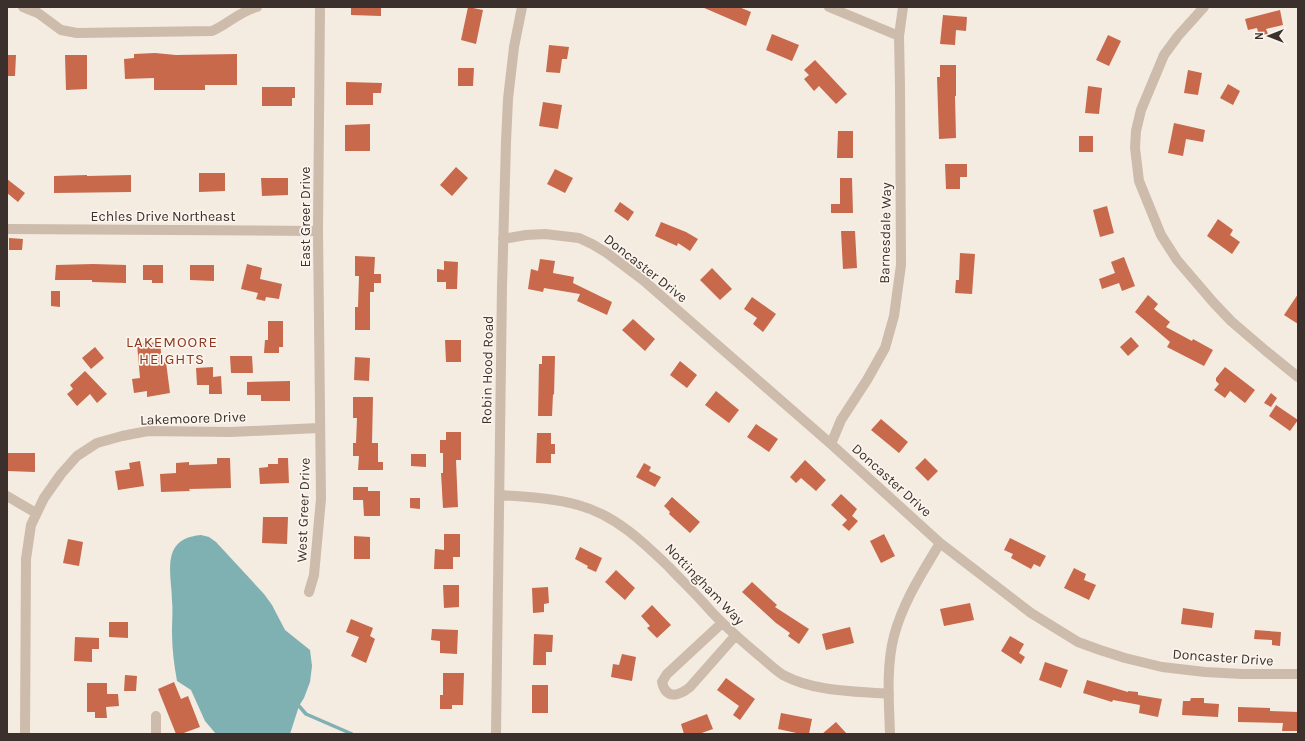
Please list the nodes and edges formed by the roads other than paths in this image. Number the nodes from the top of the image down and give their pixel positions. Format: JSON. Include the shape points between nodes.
{"nodes":[{"id":1,"x":23,"y":7,"type":"edge"},
{"id":2,"x":257,"y":7,"type":"edge"},
{"id":3,"x":320,"y":7,"type":"edge"},
{"id":4,"x":522,"y":7,"type":"edge"},
{"id":5,"x":829,"y":7,"type":"edge"},
{"id":6,"x":903,"y":7,"type":"edge"},
{"id":7,"x":1204,"y":7,"type":"edge"},
{"id":8,"x":898,"y":36,"type":"junction"},
{"id":9,"x":7,"y":229,"type":"edge"},
{"id":10,"x":318,"y":231,"type":"junction"},
{"id":11,"x":503,"y":239,"type":"junction"},
{"id":12,"x":1298,"y":377,"type":"edge"},
{"id":13,"x":319,"y":428,"type":"junction"},
{"id":14,"x":831,"y":444,"type":"junction"},
{"id":15,"x":500,"y":495,"type":"junction"},
{"id":16,"x":7,"y":496,"type":"edge"},
{"id":17,"x":36,"y":513,"type":"junction"},
{"id":18,"x":940,"y":543,"type":"junction"},
{"id":19,"x":309,"y":592,"type":"dead end"},
{"id":20,"x":722,"y":623,"type":"junction"},
{"id":21,"x":735,"y":636,"type":"junction"},
{"id":22,"x":1298,"y":674,"type":"edge"},
{"id":23,"x":889,"y":694,"type":"junction"},
{"id":24,"x":156,"y":716,"type":"dead end"},
{"id":25,"x":25,"y":734,"type":"edge"},
{"id":26,"x":156,"y":734,"type":"edge"},
{"id":27,"x":496,"y":734,"type":"edge"},
{"id":28,"x":890,"y":734,"type":"edge"}],
"edges":[{"from":1,"to":2,"type":"street","via":[[38,13],[61,30],[77,33],[212,31]]},
{"from":3,"to":10,"type":"street","name":"East Greer Drive"},
{"from":4,"to":11,"type":"street","name":"Robin Hood Road","via":[[508,99]]},
{"from":5,"to":8,"type":"street"},
{"from":6,"to":8,"type":"street","name":"Barnesdale Way"},
{"from":7,"to":12,"type":"street","via":[[1164,55],[1141,110],[1135,148],[1139,181],[1161,235],[1176,260],[1232,321]]},
{"from":8,"to":14,"type":"street","name":"Barnesdale Way","via":[[901,265],[894,316],[885,348],[841,420]]},
{"from":9,"to":10,"type":"street","name":"Echles Drive Northeast"},
{"from":10,"to":13,"type":"street","name":"East Greer Drive"},
{"from":11,"to":14,"type":"street","name":"Doncaster Drive","via":[[545,234],[579,238],[607,253],[643,280]]},
{"from":11,"to":15,"type":"street","name":"Robin Hood Road"},
{"from":13,"to":17,"type":"street","name":"Lakemoore Drive","via":[[231,432],[148,431],[97,443],[77,456],[61,474]]},
{"from":13,"to":19,"type":"street","name":"West Greer Drive","via":[[320,499],[314,575]]},
{"from":14,"to":18,"type":"street","name":"Doncaster Drive"},
{"from":15,"to":20,"type":"street","name":"Nottingham Way","via":[[577,504],[611,518],[647,546]]},
{"from":15,"to":27,"type":"street","name":"Robin Hood Road"},
{"from":16,"to":17,"type":"street"},
{"from":17,"to":25,"type":"street","name":"Lakemoore Drive","via":[[31,525],[26,559]]},
{"from":18,"to":22,"type":"street","name":"Doncaster Drive","via":[[1032,613],[1078,642],[1162,667],[1242,674]]},
{"from":18,"to":23,"type":"street","via":[[913,588],[900,617],[890,663]]},
{"from":20,"to":21,"type":"street","name":"Nottingham Way"},
{"from":20,"to":21,"type":"street","via":[[667,674],[662,682],[664,688],[675,695],[682,693]]},
{"from":21,"to":23,"type":"street","name":"Nottingham Way","via":[[782,674],[794,680],[813,686]]},
{"from":23,"to":28,"type":"street"},
{"from":24,"to":26,"type":"street"}]}
